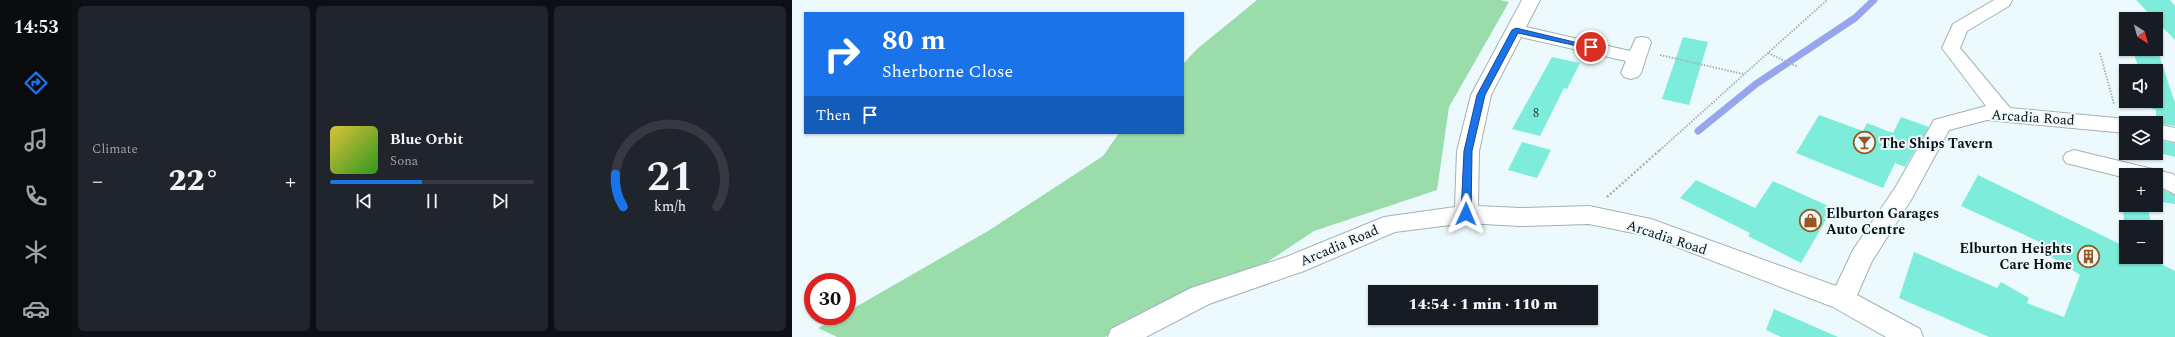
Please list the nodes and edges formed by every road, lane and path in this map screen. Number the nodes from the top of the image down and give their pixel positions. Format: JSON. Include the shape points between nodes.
{"nodes":[{"id":1,"x":1531,"y":0,"type":"edge"},
{"id":2,"x":1827,"y":0,"type":"edge"},
{"id":3,"x":2003,"y":0,"type":"edge"},
{"id":4,"x":1516,"y":30,"type":"junction"},
{"id":5,"x":1768,"y":53,"type":"junction"},
{"id":6,"x":2100,"y":53,"type":"dead end"},
{"id":7,"x":1636,"y":58,"type":"joint"},
{"id":8,"x":1798,"y":67,"type":"dead end"},
{"id":9,"x":1744,"y":74,"type":"junction"},
{"id":10,"x":2003,"y":114,"type":"junction"},
{"id":11,"x":2119,"y":116,"type":"edge"},
{"id":12,"x":2119,"y":125,"type":"edge"},
{"id":13,"x":2163,"y":132,"type":"edge"},
{"id":14,"x":2175,"y":135,"type":"edge"},
{"id":15,"x":2074,"y":158,"type":"dead end"},
{"id":16,"x":2119,"y":168,"type":"edge"},
{"id":17,"x":2163,"y":179,"type":"edge"},
{"id":18,"x":2175,"y":186,"type":"edge"},
{"id":19,"x":1466,"y":214,"type":"junction"},
{"id":20,"x":1589,"y":215,"type":"junction"},
{"id":21,"x":1842,"y":299,"type":"junction"},
{"id":22,"x":1136,"y":333,"type":"edge"},
{"id":23,"x":1908,"y":337,"type":"edge"}],
"edges":[{"from":1,"to":4,"type":"street"},
{"from":2,"to":5,"type":"path"},
{"from":3,"to":10,"type":"street","via":[[1959,28],[1951,48]]},
{"from":4,"to":7,"type":"street"},
{"from":4,"to":19,"type":"street","via":[[1481,95],[1468,151]]},
{"from":5,"to":8,"type":"path"},
{"from":5,"to":9,"type":"path"},
{"from":6,"to":11,"type":"path"},
{"from":7,"to":9,"type":"path","via":[[1651,53]]},
{"from":9,"to":20,"type":"path"},
{"from":10,"to":12,"type":"street","name":"Arcadia Road"},
{"from":10,"to":21,"type":"street","name":"Arcadia Road","via":[[1988,113],[1941,125],[1903,194],[1862,257]]},
{"from":13,"to":14,"type":"street"},
{"from":15,"to":16,"type":"street"},
{"from":17,"to":18,"type":"street"},
{"from":19,"to":20,"type":"street","name":"Arcadia Road","via":[[1520,217]]},
{"from":19,"to":22,"type":"street","name":"Arcadia Road","via":[[1392,223],[1295,264],[1200,296]]},
{"from":20,"to":21,"type":"street","name":"Arcadia Road","via":[[1650,228]]},
{"from":21,"to":23,"type":"street"}]}
